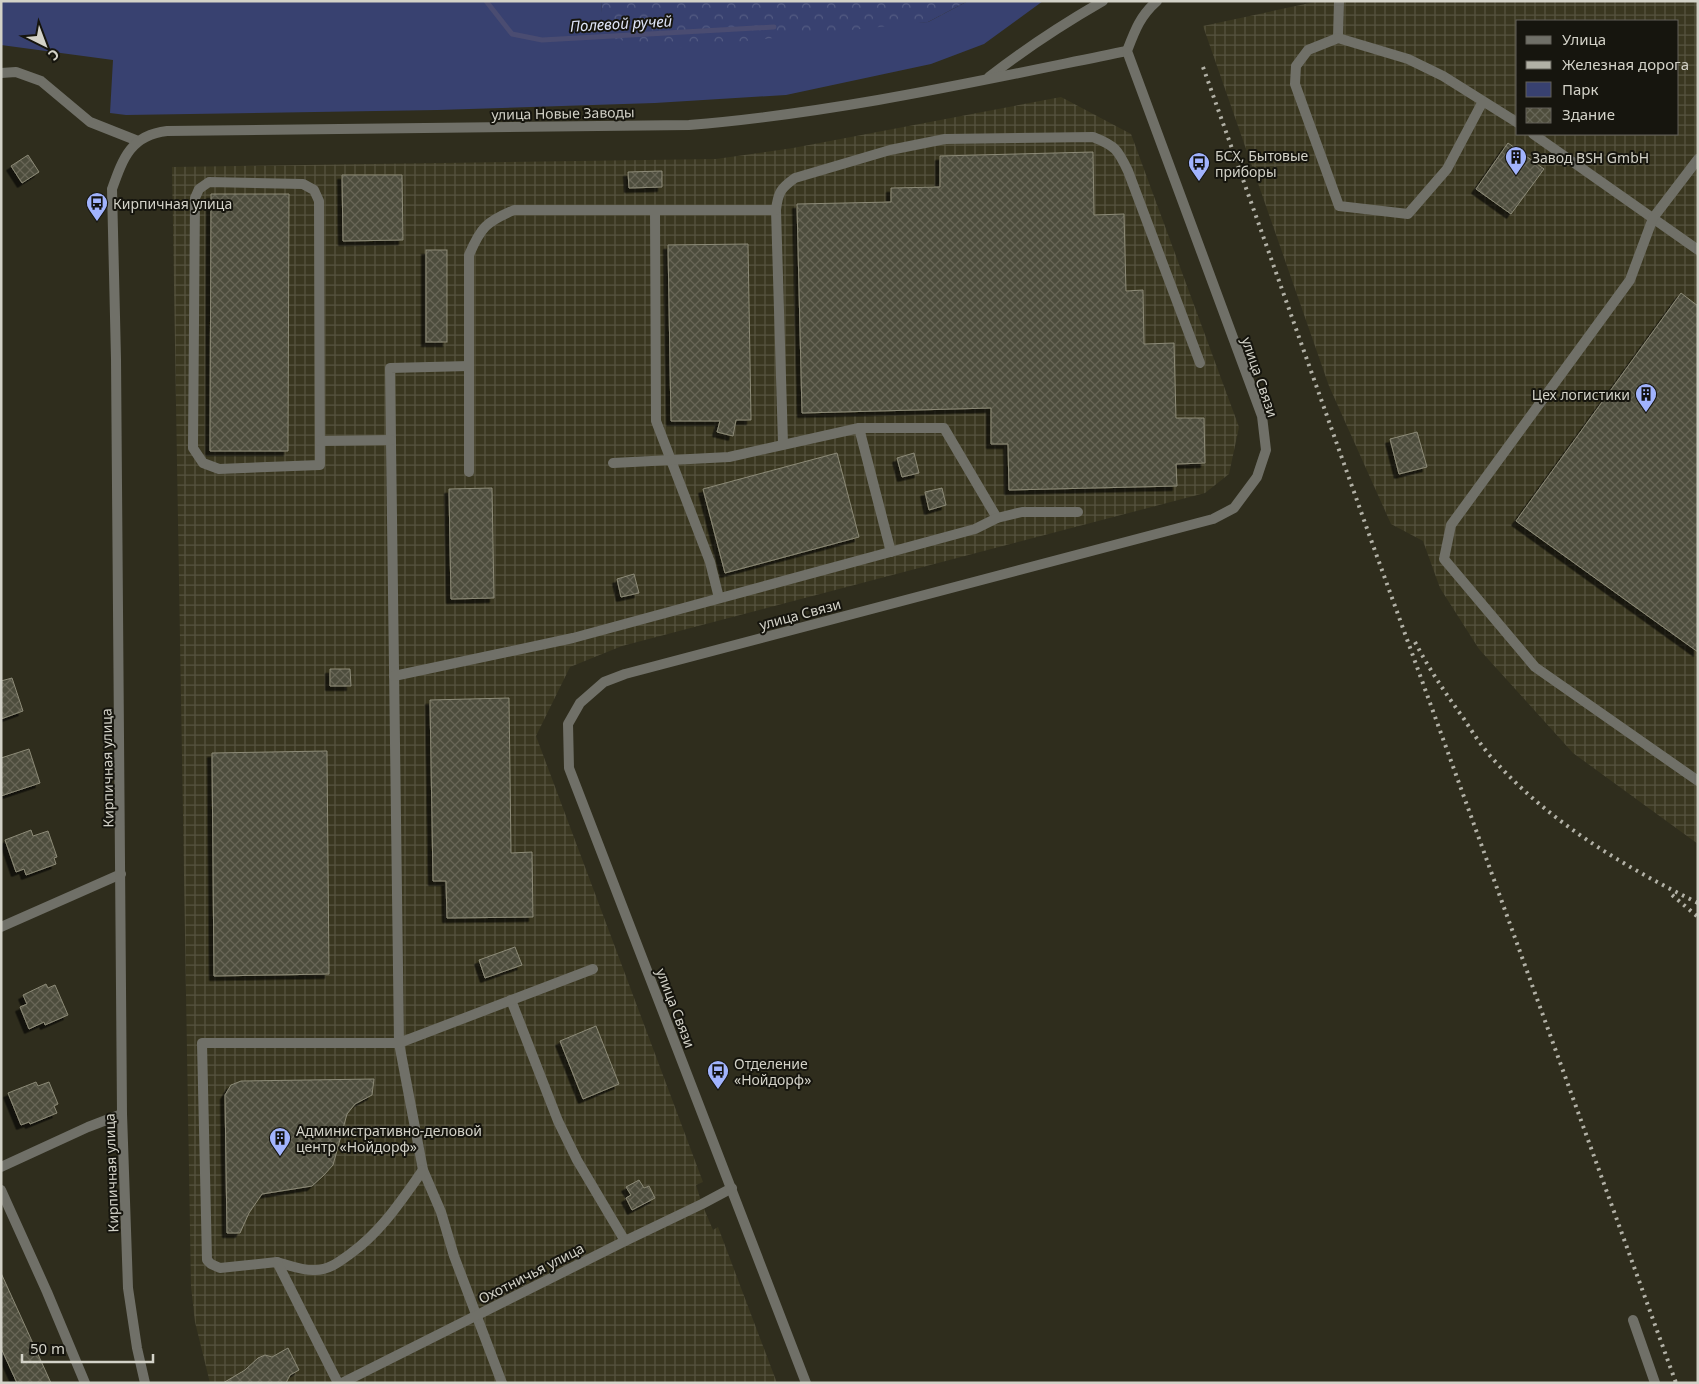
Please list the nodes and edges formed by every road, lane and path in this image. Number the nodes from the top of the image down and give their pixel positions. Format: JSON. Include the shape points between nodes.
{"nodes":[{"id":1,"x":1103,"y":1,"type":"edge"},
{"id":2,"x":1157,"y":1,"type":"edge"},
{"id":3,"x":1340,"y":1,"type":"edge"},
{"id":4,"x":1338,"y":38,"type":"junction"},
{"id":5,"x":1128,"y":50,"type":"junction"},
{"id":6,"x":1,"y":73,"type":"edge"},
{"id":7,"x":986,"y":80,"type":"junction"},
{"id":8,"x":1483,"y":100,"type":"junction"},
{"id":9,"x":1516,"y":123,"type":"edge"},
{"id":10,"x":1534,"y":135,"type":"edge"},
{"id":11,"x":138,"y":141,"type":"junction"},
{"id":12,"x":126,"y":155,"type":"joint"},
{"id":13,"x":1698,"y":158,"type":"edge"},
{"id":14,"x":656,"y":210,"type":"junction"},
{"id":15,"x":776,"y":210,"type":"junction"},
{"id":16,"x":1653,"y":218,"type":"junction"},
{"id":17,"x":1698,"y":250,"type":"edge"},
{"id":18,"x":1200,"y":363,"type":"dead end"},
{"id":19,"x":469,"y":366,"type":"junction"},
{"id":20,"x":859,"y":428,"type":"junction"},
{"id":21,"x":391,"y":440,"type":"junction"},
{"id":22,"x":320,"y":441,"type":"junction"},
{"id":23,"x":783,"y":444,"type":"junction"},
{"id":24,"x":671,"y":460,"type":"junction"},
{"id":25,"x":613,"y":463,"type":"dead end"},
{"id":26,"x":469,"y":472,"type":"dead end"},
{"id":27,"x":1078,"y":512,"type":"dead end"},
{"id":28,"x":997,"y":518,"type":"junction"},
{"id":29,"x":892,"y":552,"type":"junction"},
{"id":30,"x":720,"y":598,"type":"junction"},
{"id":31,"x":394,"y":676,"type":"junction"},
{"id":32,"x":1698,"y":781,"type":"edge"},
{"id":33,"x":121,"y":874,"type":"junction"},
{"id":34,"x":1,"y":927,"type":"edge"},
{"id":35,"x":593,"y":969,"type":"dead end"},
{"id":36,"x":511,"y":1000,"type":"junction"},
{"id":37,"x":399,"y":1043,"type":"junction"},
{"id":38,"x":122,"y":1114,"type":"junction"},
{"id":39,"x":1,"y":1167,"type":"edge"},
{"id":40,"x":423,"y":1170,"type":"junction"},
{"id":41,"x":732,"y":1188,"type":"junction"},
{"id":42,"x":1,"y":1190,"type":"edge"},
{"id":43,"x":625,"y":1241,"type":"junction"},
{"id":44,"x":277,"y":1262,"type":"junction"},
{"id":45,"x":476,"y":1316,"type":"junction"},
{"id":46,"x":1633,"y":1320,"type":"dead end"},
{"id":47,"x":85,"y":1383,"type":"edge"},
{"id":48,"x":145,"y":1383,"type":"edge"},
{"id":49,"x":338,"y":1383,"type":"edge"},
{"id":50,"x":342,"y":1383,"type":"edge"},
{"id":51,"x":502,"y":1383,"type":"edge"},
{"id":52,"x":806,"y":1383,"type":"edge"},
{"id":53,"x":1655,"y":1383,"type":"edge"}],
"edges":[{"from":1,"to":7,"type":"street","name":"улица Новые Заводы","via":[[1010,60]]},
{"from":2,"to":5,"type":"street","via":[[1138,24]]},
{"from":3,"to":4,"type":"street"},
{"from":4,"to":8,"type":"street","via":[[1408,59]]},
{"from":4,"to":8,"type":"street","via":[[1308,50],[1296,66],[1295,84],[1339,206],[1408,214],[1447,169]]},
{"from":5,"to":7,"type":"street","name":"улица Новые Заводы"},
{"from":5,"to":41,"type":"street","name":"улица Связи","via":[[1262,416],[1266,450],[1257,477],[1234,508],[1213,519],[625,674],[598,687],[580,704],[568,724],[569,768]]},
{"from":6,"to":11,"type":"street","via":[[16,72],[41,81],[90,122]]},
{"from":7,"to":11,"type":"street","name":"улица Новые Заводы","via":[[787,116],[690,125],[168,131],[156,132]]},
{"from":8,"to":9,"type":"street"},
{"from":10,"to":16,"type":"street"},
{"from":11,"to":12,"type":"street","name":"улица Новые Заводы"},
{"from":12,"to":33,"type":"street","name":"Кирпичная улица","via":[[119,165],[112,189]]},
{"from":13,"to":16,"type":"street"},
{"from":14,"to":15,"type":"street"},
{"from":14,"to":19,"type":"street","via":[[514,210],[492,220],[477,236],[469,255]]},
{"from":14,"to":24,"type":"street","via":[[656,421]]},
{"from":15,"to":18,"type":"street","via":[[777,196],[795,178],[890,150],[944,139],[1094,137],[1110,143],[1121,155]]},
{"from":15,"to":23,"type":"street"},
{"from":16,"to":17,"type":"street"},
{"from":16,"to":32,"type":"street","via":[[1630,280],[1451,526],[1444,559],[1535,667]]},
{"from":19,"to":21,"type":"street","via":[[390,368]]},
{"from":19,"to":26,"type":"street"},
{"from":20,"to":23,"type":"street"},
{"from":20,"to":28,"type":"street","via":[[944,428]]},
{"from":20,"to":29,"type":"street"},
{"from":21,"to":22,"type":"street"},
{"from":21,"to":31,"type":"street"},
{"from":22,"to":22,"type":"street","via":[[320,465],[219,469],[203,463],[194,448],[195,198],[199,189],[209,182],[303,184],[314,190],[319,201]]},
{"from":23,"to":24,"type":"street","via":[[729,456]]},
{"from":24,"to":25,"type":"street"},
{"from":24,"to":30,"type":"street","via":[[710,562]]},
{"from":27,"to":28,"type":"street","via":[[1022,512]]},
{"from":28,"to":29,"type":"street","via":[[975,530]]},
{"from":29,"to":30,"type":"street"},
{"from":30,"to":31,"type":"street","via":[[573,638]]},
{"from":31,"to":37,"type":"street"},
{"from":33,"to":34,"type":"street"},
{"from":33,"to":38,"type":"street","name":"Кирпичная улица"},
{"from":35,"to":36,"type":"street"},
{"from":36,"to":37,"type":"street"},
{"from":36,"to":43,"type":"street","via":[[558,1121]]},
{"from":37,"to":40,"type":"street"},
{"from":37,"to":44,"type":"street","via":[[202,1043],[207,1260],[220,1268]]},
{"from":38,"to":39,"type":"street","via":[[88,1126]]},
{"from":38,"to":48,"type":"street","name":"Кирпичная улица","via":[[128,1288]]},
{"from":40,"to":44,"type":"street","via":[[379,1230],[335,1265],[313,1270]]},
{"from":40,"to":45,"type":"street","via":[[441,1212]]},
{"from":41,"to":43,"type":"street","name":"Охотничья улица"},
{"from":41,"to":52,"type":"street","name":"улица Связи"},
{"from":42,"to":47,"type":"street"},
{"from":43,"to":45,"type":"street","name":"Охотничья улица"},
{"from":44,"to":49,"type":"street"},
{"from":45,"to":50,"type":"street","name":"Охотничья улица"},
{"from":45,"to":51,"type":"street"},
{"from":46,"to":53,"type":"street"}]}
